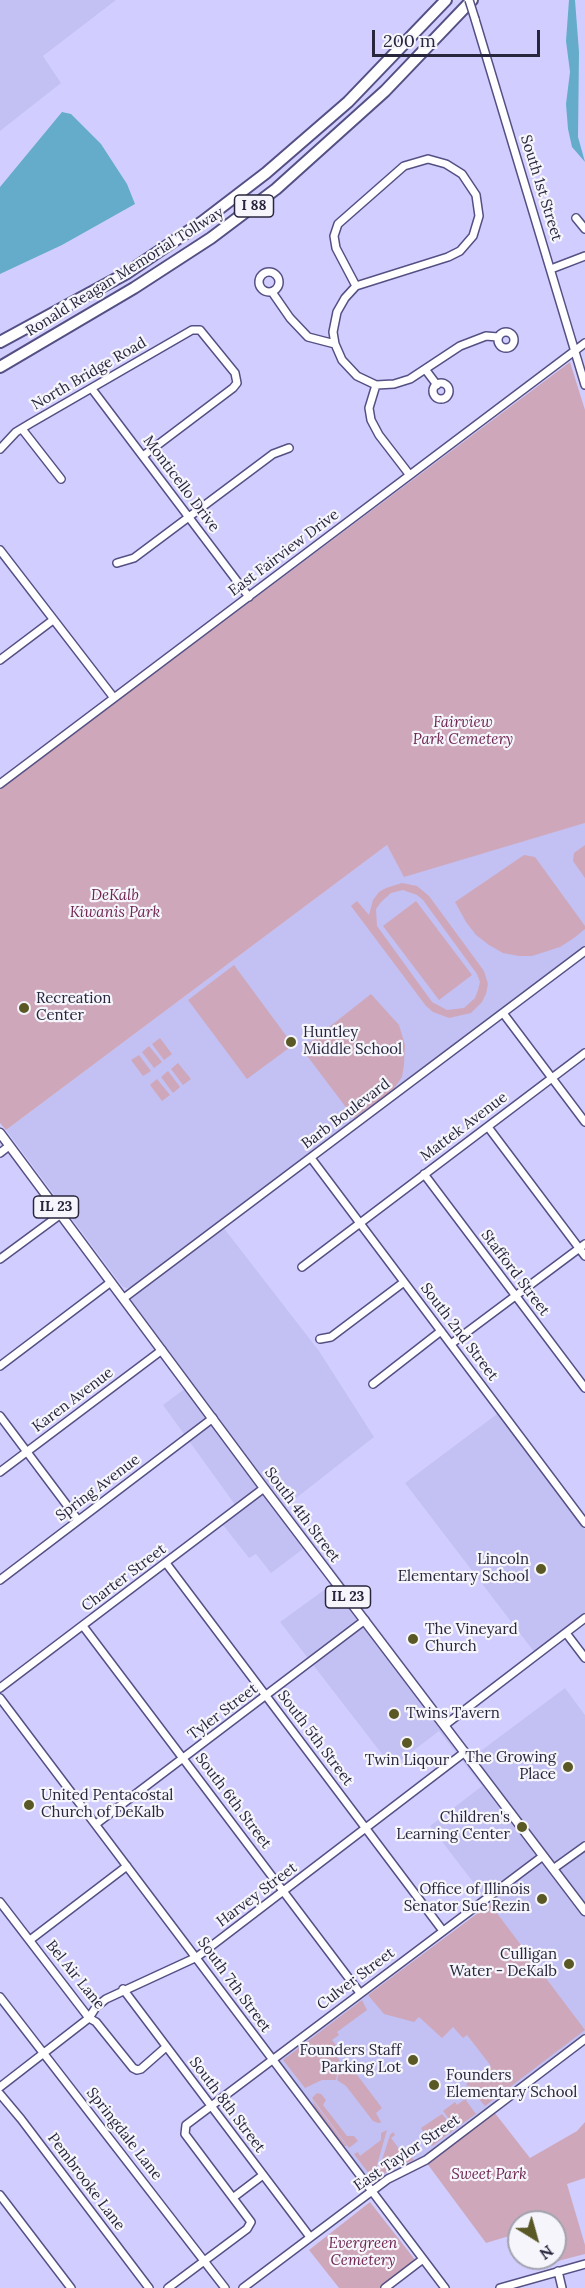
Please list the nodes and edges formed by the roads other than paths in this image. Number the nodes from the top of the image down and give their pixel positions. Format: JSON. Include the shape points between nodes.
{"nodes":[{"id":1,"x":446,"y":0,"type":"edge"},
{"id":2,"x":471,"y":0,"type":"edge"},
{"id":3,"x":576,"y":218,"type":"dead end"},
{"id":4,"x":585,"y":229,"type":"edge"},
{"id":5,"x":585,"y":256,"type":"edge"},
{"id":6,"x":551,"y":269,"type":"junction"},
{"id":7,"x":356,"y":286,"type":"junction"},
{"id":8,"x":272,"y":292,"type":"dead end"},
{"id":9,"x":498,"y":337,"type":"dead end"},
{"id":10,"x":0,"y":342,"type":"edge"},
{"id":11,"x":585,"y":343,"type":"edge"},
{"id":12,"x":335,"y":344,"type":"junction"},
{"id":13,"x":575,"y":351,"type":"junction"},
{"id":14,"x":0,"y":367,"type":"edge"},
{"id":15,"x":425,"y":369,"type":"junction"},
{"id":16,"x":376,"y":385,"type":"junction"},
{"id":17,"x":437,"y":385,"type":"dead end"},
{"id":18,"x":585,"y":385,"type":"edge"},
{"id":19,"x":92,"y":388,"type":"junction"},
{"id":20,"x":22,"y":429,"type":"junction"},
{"id":21,"x":289,"y":448,"type":"dead end"},
{"id":22,"x":0,"y":449,"type":"edge"},
{"id":23,"x":143,"y":456,"type":"junction"},
{"id":24,"x":409,"y":474,"type":"junction"},
{"id":25,"x":61,"y":479,"type":"dead end"},
{"id":26,"x":189,"y":517,"type":"junction"},
{"id":27,"x":0,"y":550,"type":"edge"},
{"id":28,"x":117,"y":563,"type":"dead end"},
{"id":29,"x":249,"y":597,"type":"junction"},
{"id":30,"x":52,"y":620,"type":"junction"},
{"id":31,"x":0,"y":660,"type":"edge"},
{"id":32,"x":114,"y":698,"type":"junction"},
{"id":33,"x":0,"y":784,"type":"edge"},
{"id":34,"x":585,"y":951,"type":"edge"},
{"id":35,"x":503,"y":1013,"type":"junction"},
{"id":36,"x":585,"y":1053,"type":"edge"},
{"id":37,"x":552,"y":1078,"type":"junction"},
{"id":38,"x":585,"y":1122,"type":"edge"},
{"id":39,"x":488,"y":1127,"type":"junction"},
{"id":40,"x":0,"y":1133,"type":"edge"},
{"id":41,"x":9,"y":1146,"type":"junction"},
{"id":42,"x":0,"y":1153,"type":"edge"},
{"id":43,"x":310,"y":1158,"type":"junction"},
{"id":44,"x":424,"y":1174,"type":"junction"},
{"id":45,"x":61,"y":1214,"type":"junction"},
{"id":46,"x":359,"y":1223,"type":"junction"},
{"id":47,"x":582,"y":1246,"type":"edge"},
{"id":48,"x":585,"y":1256,"type":"edge"},
{"id":49,"x":0,"y":1259,"type":"edge"},
{"id":50,"x":302,"y":1267,"type":"dead end"},
{"id":51,"x":111,"y":1282,"type":"junction"},
{"id":52,"x":404,"y":1282,"type":"junction"},
{"id":53,"x":515,"y":1297,"type":"junction"},
{"id":54,"x":124,"y":1298,"type":"junction"},
{"id":55,"x":441,"y":1331,"type":"junction"},
{"id":56,"x":320,"y":1339,"type":"dead end"},
{"id":57,"x":451,"y":1344,"type":"junction"},
{"id":58,"x":162,"y":1350,"type":"junction"},
{"id":59,"x":0,"y":1366,"type":"edge"},
{"id":60,"x":373,"y":1384,"type":"dead end"},
{"id":61,"x":585,"y":1388,"type":"edge"},
{"id":62,"x":0,"y":1416,"type":"edge"},
{"id":63,"x":213,"y":1418,"type":"junction"},
{"id":64,"x":27,"y":1452,"type":"junction"},
{"id":65,"x":0,"y":1473,"type":"edge"},
{"id":66,"x":264,"y":1488,"type":"junction"},
{"id":67,"x":78,"y":1520,"type":"junction"},
{"id":68,"x":584,"y":1521,"type":"edge"},
{"id":69,"x":166,"y":1563,"type":"junction"},
{"id":70,"x":0,"y":1580,"type":"edge"},
{"id":71,"x":585,"y":1618,"type":"edge"},
{"id":72,"x":365,"y":1620,"type":"junction"},
{"id":73,"x":83,"y":1626,"type":"junction"},
{"id":74,"x":566,"y":1633,"type":"junction"},
{"id":75,"x":585,"y":1658,"type":"edge"},
{"id":76,"x":0,"y":1688,"type":"edge"},
{"id":77,"x":266,"y":1696,"type":"junction"},
{"id":78,"x":0,"y":1698,"type":"edge"},
{"id":79,"x":445,"y":1725,"type":"junction"},
{"id":80,"x":465,"y":1752,"type":"junction"},
{"id":81,"x":184,"y":1759,"type":"junction"},
{"id":82,"x":96,"y":1824,"type":"junction"},
{"id":83,"x":366,"y":1828,"type":"junction"},
{"id":84,"x":585,"y":1846,"type":"edge"},
{"id":85,"x":543,"y":1856,"type":"junction"},
{"id":86,"x":127,"y":1866,"type":"junction"},
{"id":87,"x":553,"y":1869,"type":"junction"},
{"id":88,"x":284,"y":1891,"type":"junction"},
{"id":89,"x":0,"y":1902,"type":"edge"},
{"id":90,"x":585,"y":1911,"type":"edge"},
{"id":91,"x":443,"y":1930,"type":"junction"},
{"id":92,"x":30,"y":1940,"type":"junction"},
{"id":93,"x":197,"y":1957,"type":"junction"},
{"id":94,"x":123,"y":1989,"type":"junction"},
{"id":95,"x":360,"y":1993,"type":"junction"},
{"id":96,"x":0,"y":1996,"type":"edge"},
{"id":97,"x":89,"y":2018,"type":"junction"},
{"id":98,"x":585,"y":2039,"type":"edge"},
{"id":99,"x":166,"y":2047,"type":"junction"},
{"id":100,"x":44,"y":2053,"type":"junction"},
{"id":101,"x":272,"y":2060,"type":"junction"},
{"id":102,"x":0,"y":2087,"type":"edge"},
{"id":103,"x":0,"y":2094,"type":"edge"},
{"id":104,"x":211,"y":2106,"type":"junction"},
{"id":105,"x":263,"y":2175,"type":"junction"},
{"id":106,"x":372,"y":2191,"type":"junction"},
{"id":107,"x":0,"y":2195,"type":"edge"},
{"id":108,"x":234,"y":2197,"type":"junction"},
{"id":109,"x":310,"y":2238,"type":"junction"},
{"id":110,"x":423,"y":2259,"type":"junction"},
{"id":111,"x":205,"y":2260,"type":"junction"},
{"id":112,"x":585,"y":2264,"type":"edge"},
{"id":113,"x":558,"y":2271,"type":"junction"},
{"id":114,"x":71,"y":2288,"type":"edge"},
{"id":115,"x":149,"y":2288,"type":"edge"},
{"id":116,"x":168,"y":2288,"type":"edge"},
{"id":117,"x":225,"y":2288,"type":"edge"},
{"id":118,"x":243,"y":2288,"type":"edge"},
{"id":119,"x":385,"y":2288,"type":"edge"},
{"id":120,"x":445,"y":2288,"type":"edge"},
{"id":121,"x":500,"y":2288,"type":"edge"},
{"id":122,"x":562,"y":2288,"type":"edge"}],
"edges":[{"from":1,"to":10,"type":"highway","name":"Ronald Reagan Memorial Tollway","number":"I 88","via":[[348,102],[202,222],[127,273]]},
{"from":2,"to":6,"type":"street","name":"South 1st Street","bridge":true},
{"from":2,"to":14,"type":"highway","name":"Ronald Reagan Memorial Tollway","number":"I 88","via":[[385,91],[276,189],[154,275]]},
{"from":3,"to":4,"type":"street"},
{"from":5,"to":6,"type":"street"},
{"from":6,"to":13,"type":"street","name":"South 1st Street"},
{"from":7,"to":7,"type":"street","via":[[336,248],[336,230],[349,213],[399,170],[428,159],[453,167],[471,184],[478,207],[476,230],[460,251]]},
{"from":7,"to":12,"type":"street","via":[[337,312]]},
{"from":8,"to":12,"type":"street","via":[[300,330],[312,339]]},
{"from":9,"to":15,"type":"street","via":[[477,338]]},
{"from":11,"to":13,"type":"street","name":"East Fairview Drive"},
{"from":12,"to":16,"type":"street","via":[[350,370]]},
{"from":13,"to":18,"type":"street","name":"South 1st Street"},
{"from":13,"to":24,"type":"street","name":"East Fairview Drive"},
{"from":15,"to":16,"type":"street","via":[[403,382]]},
{"from":15,"to":17,"type":"street"},
{"from":16,"to":24,"type":"street","via":[[369,408],[371,420]]},
{"from":19,"to":20,"type":"street","name":"North Bridge Road"},
{"from":19,"to":23,"type":"street","name":"Monticello Drive"},
{"from":19,"to":23,"type":"street","name":"North Bridge Road","via":[[196,329],[212,343],[237,382]]},
{"from":20,"to":22,"type":"street","name":"North Bridge Road"},
{"from":20,"to":25,"type":"street"},
{"from":21,"to":26,"type":"street","via":[[273,454]]},
{"from":23,"to":26,"type":"street","name":"Monticello Drive"},
{"from":24,"to":29,"type":"street","name":"East Fairview Drive"},
{"from":26,"to":28,"type":"street","via":[[134,558]]},
{"from":26,"to":29,"type":"street","name":"Monticello Drive"},
{"from":27,"to":30,"type":"street"},
{"from":29,"to":32,"type":"street","name":"East Fairview Drive"},
{"from":30,"to":31,"type":"street"},
{"from":30,"to":32,"type":"street"},
{"from":32,"to":33,"type":"street","name":"East Fairview Drive"},
{"from":34,"to":35,"type":"street","name":"Barb Boulevard"},
{"from":35,"to":37,"type":"street"},
{"from":35,"to":43,"type":"street","name":"Barb Boulevard"},
{"from":36,"to":37,"type":"street","name":"Mattek Avenue"},
{"from":37,"to":38,"type":"street"},
{"from":37,"to":39,"type":"street","name":"Mattek Avenue"},
{"from":39,"to":44,"type":"street","name":"Mattek Avenue"},
{"from":39,"to":47,"type":"street"},
{"from":40,"to":41,"type":"main road","name":"South 4th Street","number":"IL 23"},
{"from":41,"to":42,"type":"street"},
{"from":41,"to":45,"type":"main road","name":"South 4th Street","number":"IL 23"},
{"from":43,"to":46,"type":"street","name":"South 2nd Street"},
{"from":43,"to":54,"type":"street","name":"Barb Boulevard"},
{"from":44,"to":46,"type":"street","name":"Mattek Avenue"},
{"from":44,"to":53,"type":"street","name":"Stafford Street"},
{"from":45,"to":49,"type":"street"},
{"from":45,"to":51,"type":"main road","name":"South 4th Street","number":"IL 23"},
{"from":46,"to":50,"type":"street","name":"Mattek Avenue"},
{"from":46,"to":52,"type":"street","name":"South 2nd Street"},
{"from":47,"to":48,"type":"street"},
{"from":47,"to":53,"type":"street"},
{"from":51,"to":54,"type":"main road","name":"South 4th Street","number":"IL 23"},
{"from":51,"to":59,"type":"street"},
{"from":52,"to":55,"type":"street","name":"South 2nd Street"},
{"from":52,"to":56,"type":"street","via":[[331,1336]]},
{"from":53,"to":57,"type":"street"},
{"from":53,"to":61,"type":"street","name":"Stafford Street"},
{"from":54,"to":58,"type":"main road","name":"South 4th Street","number":"IL 23"},
{"from":55,"to":57,"type":"street","name":"South 2nd Street"},
{"from":55,"to":60,"type":"street"},
{"from":57,"to":68,"type":"street","name":"South 2nd Street"},
{"from":58,"to":63,"type":"main road","name":"South 4th Street","number":"IL 23"},
{"from":58,"to":64,"type":"street","name":"Karen Avenue"},
{"from":62,"to":64,"type":"street"},
{"from":63,"to":66,"type":"main road","name":"South 4th Street","number":"IL 23"},
{"from":63,"to":67,"type":"street","name":"Spring Avenue"},
{"from":64,"to":65,"type":"street","name":"Karen Avenue"},
{"from":64,"to":67,"type":"street"},
{"from":66,"to":69,"type":"street","name":"Charter Street"},
{"from":66,"to":72,"type":"main road","name":"South 4th Street","number":"IL 23"},
{"from":67,"to":70,"type":"street","name":"Spring Avenue"},
{"from":69,"to":73,"type":"street","name":"Charter Street"},
{"from":69,"to":77,"type":"street","name":"South 5th Street"},
{"from":71,"to":74,"type":"street"},
{"from":72,"to":77,"type":"street","name":"Tyler Street"},
{"from":72,"to":79,"type":"main road","name":"South 4th Street","number":"IL 23"},
{"from":73,"to":76,"type":"street","name":"Charter Street"},
{"from":73,"to":81,"type":"street","name":"South 6th Street"},
{"from":74,"to":75,"type":"street"},
{"from":74,"to":79,"type":"street"},
{"from":77,"to":81,"type":"street","name":"Tyler Street"},
{"from":77,"to":83,"type":"street","name":"South 5th Street"},
{"from":78,"to":82,"type":"street","name":"South 7th Street"},
{"from":79,"to":80,"type":"main road","name":"South 4th Street","number":"IL 23"},
{"from":80,"to":83,"type":"street","name":"Harvey Street"},
{"from":80,"to":85,"type":"main road","name":"South 4th Street","number":"IL 23"},
{"from":81,"to":82,"type":"street","name":"Tyler Street"},
{"from":81,"to":88,"type":"street","name":"South 6th Street"},
{"from":82,"to":86,"type":"street","name":"South 7th Street"},
{"from":83,"to":88,"type":"street","name":"Harvey Street"},
{"from":83,"to":91,"type":"street","name":"South 5th Street"},
{"from":84,"to":87,"type":"street"},
{"from":85,"to":87,"type":"main road","name":"South 4th Street","number":"IL 23"},
{"from":85,"to":91,"type":"street","name":"Culver Street"},
{"from":86,"to":92,"type":"street"},
{"from":86,"to":93,"type":"street","name":"South 7th Street"},
{"from":87,"to":90,"type":"main road","name":"South 4th Street","number":"IL 23"},
{"from":88,"to":93,"type":"street","name":"Harvey Street"},
{"from":88,"to":95,"type":"street","name":"South 6th Street"},
{"from":89,"to":92,"type":"street","name":"Bel Air Lane"},
{"from":91,"to":95,"type":"street","name":"Culver Street"},
{"from":92,"to":97,"type":"street","name":"Bel Air Lane"},
{"from":93,"to":94,"type":"street","name":"Harvey Street"},
{"from":93,"to":101,"type":"street","name":"South 7th Street"},
{"from":94,"to":97,"type":"street","name":"Harvey Street","via":[[100,2003]]},
{"from":94,"to":99,"type":"street","name":"South 8th Street"},
{"from":95,"to":101,"type":"street","name":"Culver Street"},
{"from":96,"to":100,"type":"street","name":"Springdale Lane"},
{"from":97,"to":99,"type":"street","name":"Bel Air Lane","via":[[135,2070]]},
{"from":97,"to":100,"type":"street","name":"Harvey Street"},
{"from":98,"to":106,"type":"street","name":"East Taylor Street","via":[[426,2160]]},
{"from":99,"to":104,"type":"street","name":"South 8th Street"},
{"from":100,"to":102,"type":"street","name":"Harvey Street"},
{"from":100,"to":111,"type":"street","name":"Springdale Lane"},
{"from":101,"to":104,"type":"street","name":"Culver Street"},
{"from":101,"to":106,"type":"street","name":"South 7th Street"},
{"from":103,"to":115,"type":"street","name":"Pembrooke Lane"},
{"from":104,"to":105,"type":"street","name":"South 8th Street"},
{"from":104,"to":108,"type":"street","name":"Culver Street","via":[[186,2125],[185,2134]]},
{"from":105,"to":108,"type":"street"},
{"from":105,"to":109,"type":"street","name":"South 8th Street"},
{"from":106,"to":109,"type":"street","name":"East Taylor Street"},
{"from":106,"to":110,"type":"street","name":"South 7th Street"},
{"from":107,"to":114,"type":"street"},
{"from":108,"to":111,"type":"street","via":[[251,2222]]},
{"from":109,"to":118,"type":"street","name":"East Taylor Street"},
{"from":110,"to":119,"type":"street"},
{"from":110,"to":120,"type":"street","name":"South 7th Street"},
{"from":111,"to":116,"type":"street"},
{"from":111,"to":117,"type":"street","name":"Springdale Lane"},
{"from":112,"to":113,"type":"street"},
{"from":113,"to":121,"type":"street"},
{"from":113,"to":122,"type":"street"}]}
